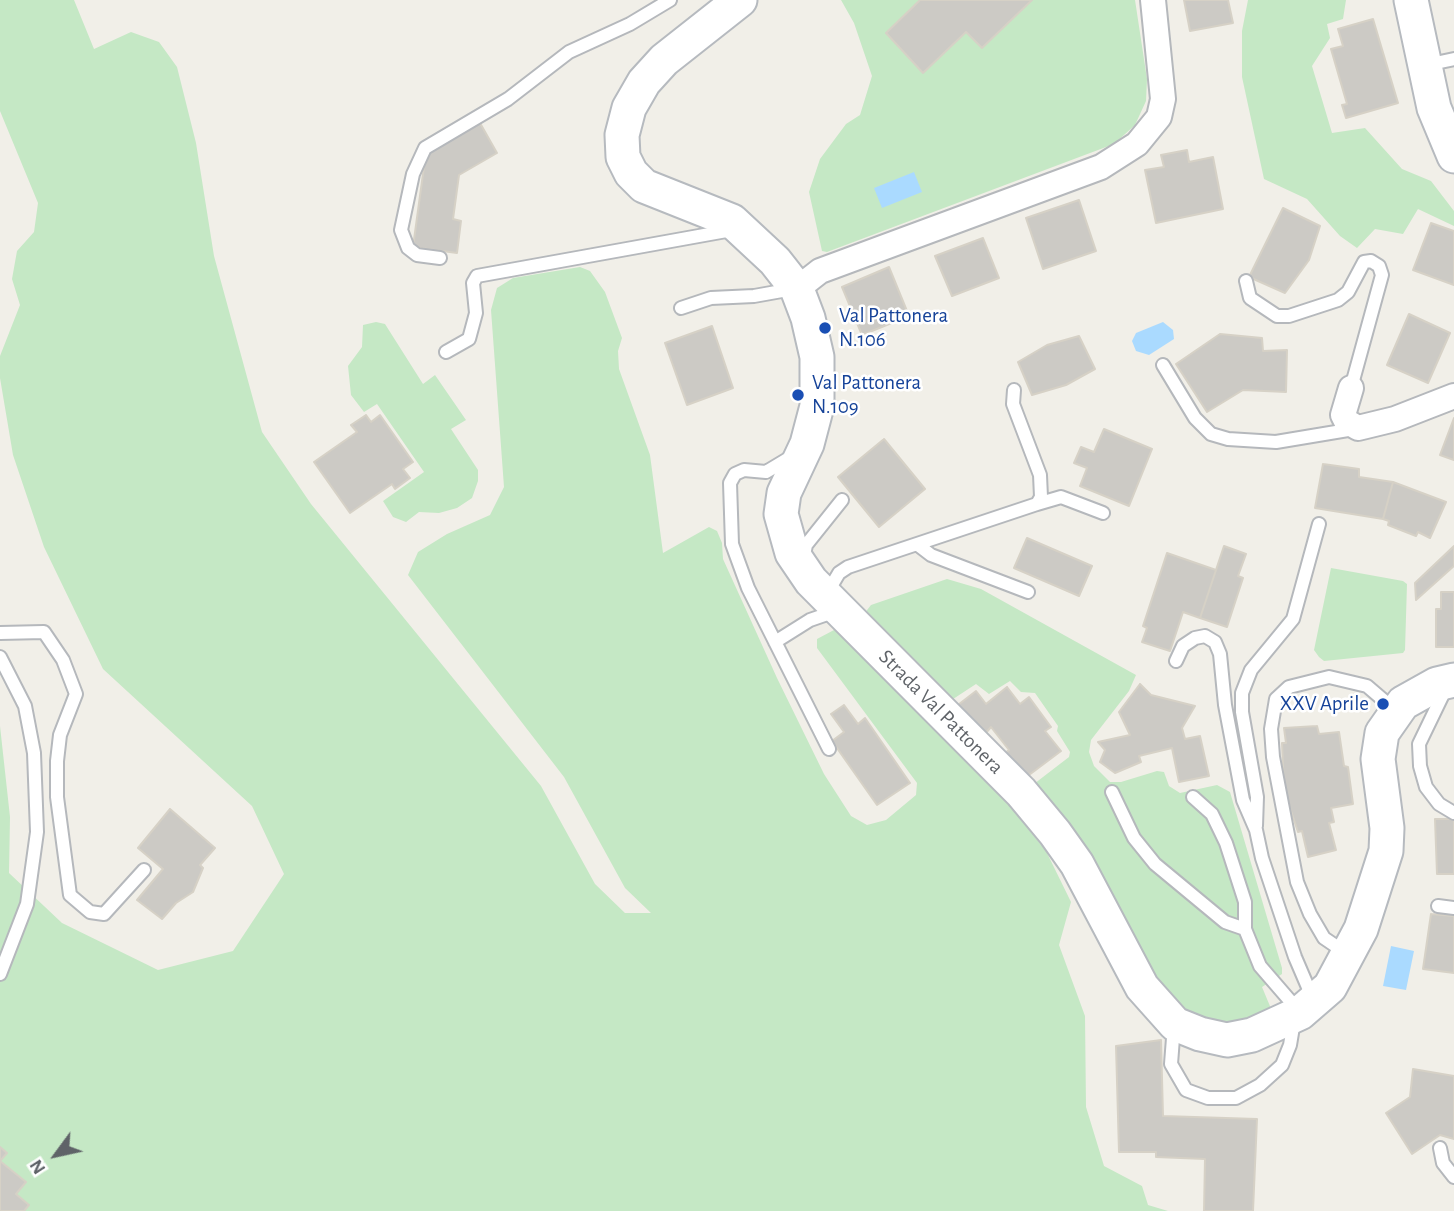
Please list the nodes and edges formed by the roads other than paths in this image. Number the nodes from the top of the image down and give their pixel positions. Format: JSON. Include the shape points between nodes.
{"nodes":[{"id":1,"x":670,"y":0,"type":"edge"},
{"id":2,"x":740,"y":0,"type":"edge"},
{"id":3,"x":1153,"y":0,"type":"edge"},
{"id":4,"x":1411,"y":0,"type":"edge"},
{"id":5,"x":1440,"y":62,"type":"edge"},
{"id":6,"x":1454,"y":156,"type":"edge"},
{"id":7,"x":743,"y":229,"type":"junction"},
{"id":8,"x":440,"y":258,"type":"dead end"},
{"id":9,"x":1246,"y":281,"type":"dead end"},
{"id":10,"x":797,"y":289,"type":"junction"},
{"id":11,"x":681,"y":308,"type":"dead end"},
{"id":12,"x":446,"y":352,"type":"dead end"},
{"id":13,"x":1163,"y":365,"type":"dead end"},
{"id":14,"x":1351,"y":388,"type":"joint"},
{"id":15,"x":1014,"y":390,"type":"dead end"},
{"id":16,"x":1454,"y":396,"type":"edge"},
{"id":17,"x":1358,"y":428,"type":"junction"},
{"id":18,"x":807,"y":444,"type":"junction"},
{"id":19,"x":842,"y":500,"type":"dead end"},
{"id":20,"x":1037,"y":504,"type":"junction"},
{"id":21,"x":1103,"y":513,"type":"dead end"},
{"id":22,"x":1318,"y":524,"type":"dead end"},
{"id":23,"x":918,"y":545,"type":"junction"},
{"id":24,"x":801,"y":567,"type":"junction"},
{"id":25,"x":1027,"y":592,"type":"dead end"},
{"id":26,"x":832,"y":603,"type":"junction"},
{"id":27,"x":0,"y":633,"type":"edge"},
{"id":28,"x":775,"y":642,"type":"junction"},
{"id":29,"x":0,"y":657,"type":"edge"},
{"id":30,"x":1176,"y":661,"type":"dead end"},
{"id":31,"x":1452,"y":680,"type":"edge"},
{"id":32,"x":1396,"y":711,"type":"junction"},
{"id":33,"x":829,"y":749,"type":"dead end"},
{"id":34,"x":1112,"y":792,"type":"dead end"},
{"id":35,"x":1193,"y":797,"type":"dead end"},
{"id":36,"x":1454,"y":813,"type":"edge"},
{"id":37,"x":1256,"y":830,"type":"junction"},
{"id":38,"x":144,"y":870,"type":"dead end"},
{"id":39,"x":1438,"y":906,"type":"dead end"},
{"id":40,"x":1454,"y":908,"type":"edge"},
{"id":41,"x":1245,"y":929,"type":"junction"},
{"id":42,"x":1350,"y":955,"type":"junction"},
{"id":43,"x":0,"y":974,"type":"edge"},
{"id":44,"x":1303,"y":1011,"type":"junction"},
{"id":45,"x":1175,"y":1024,"type":"junction"},
{"id":46,"x":1440,"y":1148,"type":"dead end"},
{"id":47,"x":1454,"y":1177,"type":"edge"}],
"edges":[{"from":1,"to":8,"type":"lane","via":[[569,52],[508,99],[425,148],[410,184],[401,230],[408,248],[417,255]]},
{"from":2,"to":7,"type":"street","name":"Strada Val Pattonera","via":[[664,60],[644,82],[629,108],[622,135],[623,157],[644,186],[713,211]]},
{"from":3,"to":10,"type":"street","via":[[1163,99],[1159,117],[1137,144],[1101,167],[820,271]]},
{"from":4,"to":5,"type":"street"},
{"from":5,"to":6,"type":"street","via":[[1434,108]]},
{"from":7,"to":10,"type":"street","name":"Strada Val Pattonera"},
{"from":7,"to":12,"type":"lane","via":[[477,276],[472,283],[476,313],[469,339]]},
{"from":9,"to":14,"type":"lane","via":[[1250,298],[1277,316],[1289,316],[1338,300],[1348,292],[1364,262],[1379,266],[1382,275]]},
{"from":10,"to":11,"type":"lane","via":[[711,298]]},
{"from":10,"to":18,"type":"street","name":"Strada Val Pattonera","via":[[817,357],[817,407]]},
{"from":13,"to":17,"type":"lane","via":[[1195,418],[1211,434],[1276,442]]},
{"from":14,"to":17,"type":"street","via":[[1343,415]]},
{"from":15,"to":20,"type":"lane","via":[[1013,404],[1040,475]]},
{"from":16,"to":17,"type":"street"},
{"from":18,"to":24,"type":"street","name":"Strada Val Pattonera","via":[[783,493],[781,514],[786,539]]},
{"from":18,"to":28,"type":"lane","via":[[779,466],[766,472],[744,470],[734,474],[730,483],[736,562]]},
{"from":19,"to":24,"type":"lane","via":[[806,544]]},
{"from":20,"to":21,"type":"lane","via":[[1061,496]]},
{"from":20,"to":23,"type":"lane"},
{"from":22,"to":37,"type":"lane","via":[[1293,619],[1251,670],[1244,686],[1242,712],[1257,797]]},
{"from":23,"to":25,"type":"lane","via":[[931,555]]},
{"from":23,"to":26,"type":"lane","via":[[839,573]]},
{"from":24,"to":26,"type":"street","name":"Strada Val Pattonera"},
{"from":26,"to":28,"type":"lane"},
{"from":26,"to":45,"type":"street","name":"Strada Val Pattonera","via":[[1021,792],[1055,833],[1077,864],[1142,987]]},
{"from":27,"to":38,"type":"lane","via":[[44,632],[63,660],[76,694],[60,735],[57,761],[70,895],[90,912],[104,914]]},
{"from":28,"to":33,"type":"lane"},
{"from":29,"to":43,"type":"lane","via":[[25,706],[34,753],[37,832],[27,904]]},
{"from":30,"to":37,"type":"lane","via":[[1195,638],[1205,636],[1215,642],[1243,800]]},
{"from":31,"to":32,"type":"street","name":"Strada Val Pattonera","via":[[1414,695]]},
{"from":31,"to":36,"type":"lane","via":[[1419,744],[1426,787],[1439,804]]},
{"from":32,"to":42,"type":"street","name":"Strada Val Pattonera","via":[[1378,746],[1386,851]]},
{"from":32,"to":42,"type":"lane","via":[[1367,685],[1329,677],[1281,691],[1274,708],[1275,770],[1297,881],[1324,938]]},
{"from":34,"to":41,"type":"lane","via":[[1134,838],[1155,864],[1225,922]]},
{"from":35,"to":41,"type":"lane","via":[[1212,814],[1226,843],[1245,902]]},
{"from":37,"to":44,"type":"lane","via":[[1295,957]]},
{"from":39,"to":40,"type":"lane"},
{"from":41,"to":44,"type":"lane","via":[[1260,966]]},
{"from":42,"to":44,"type":"street","name":"Strada Val Pattonera","via":[[1330,987]]},
{"from":44,"to":45,"type":"street","name":"Strada Val Pattonera","via":[[1252,1035],[1227,1040]]},
{"from":44,"to":45,"type":"lane","via":[[1282,1065],[1236,1098],[1208,1098],[1186,1090],[1171,1064]]},
{"from":46,"to":47,"type":"lane","via":[[1443,1163]]}]}
